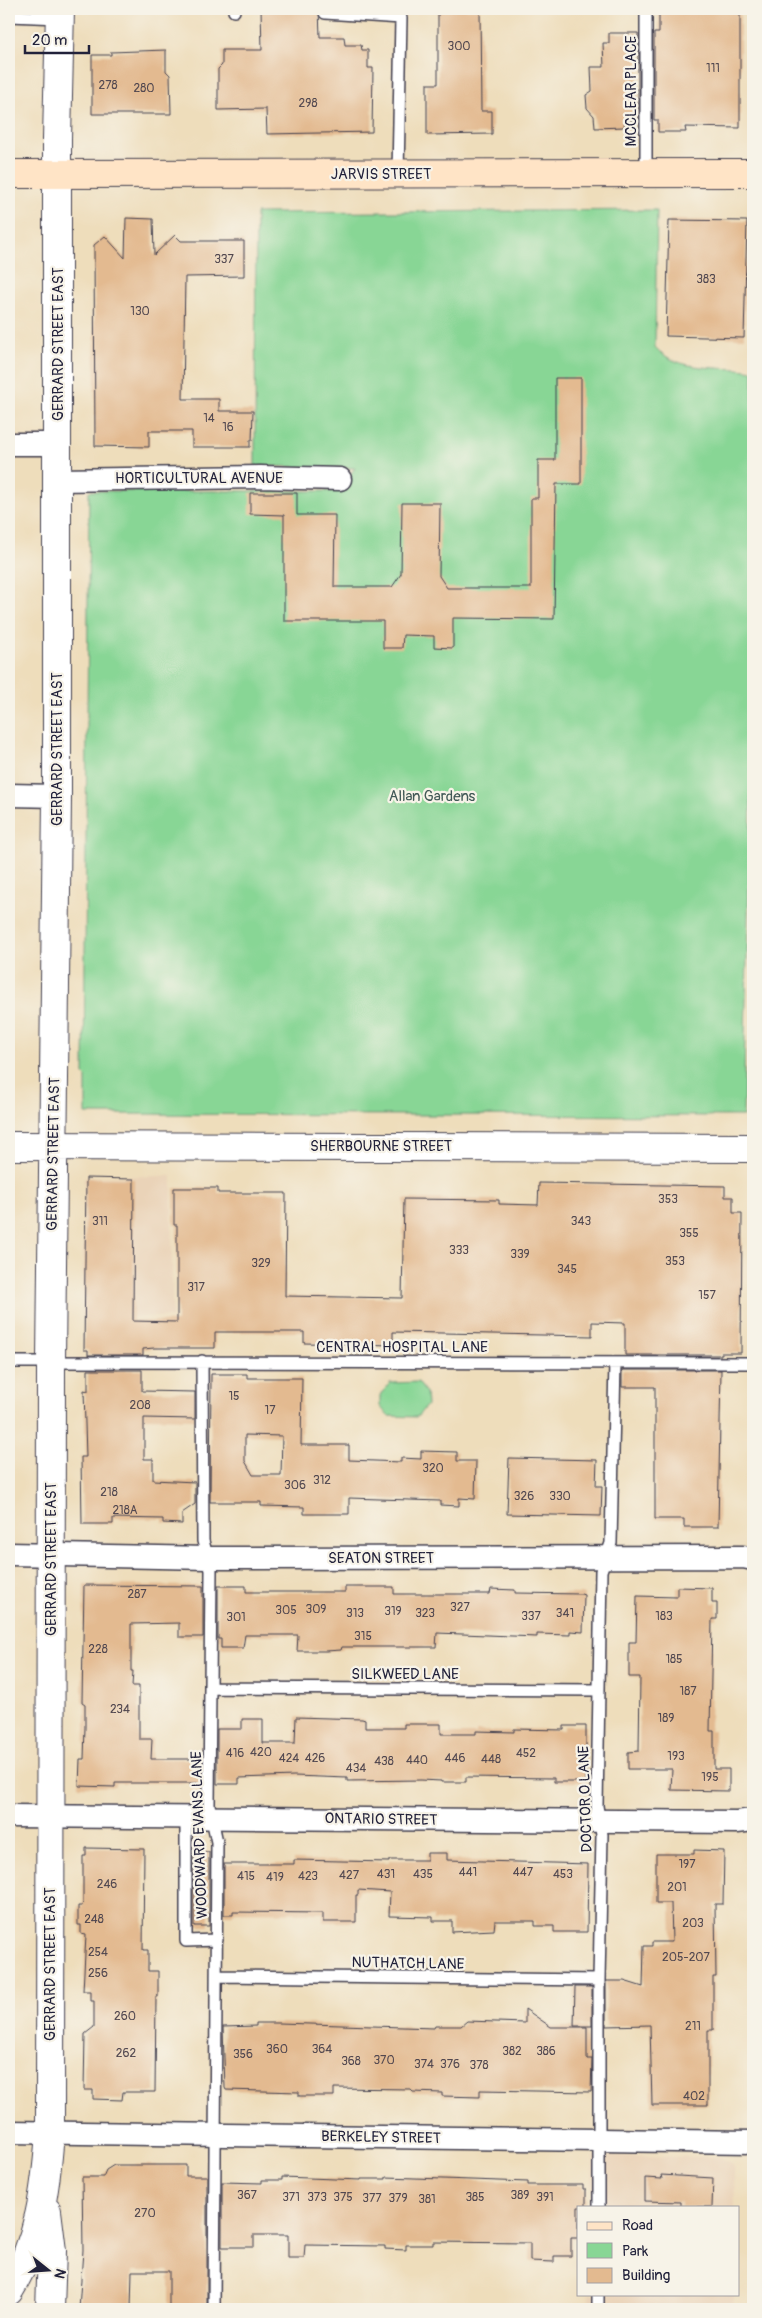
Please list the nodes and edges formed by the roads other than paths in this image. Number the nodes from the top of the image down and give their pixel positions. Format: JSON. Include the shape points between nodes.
{"nodes":[{"id":1,"x":646,"y":9,"type":"edge"},
{"id":2,"x":325,"y":13,"type":"dead end"},
{"id":3,"x":60,"y":14,"type":"edge"},
{"id":4,"x":9,"y":16,"type":"edge"},
{"id":5,"x":646,"y":173,"type":"junction"},
{"id":6,"x":753,"y":173,"type":"edge"},
{"id":7,"x":9,"y":174,"type":"edge"},
{"id":8,"x":57,"y":174,"type":"junction"},
{"id":9,"x":398,"y":174,"type":"junction"},
{"id":10,"x":9,"y":444,"type":"edge"},
{"id":11,"x":58,"y":444,"type":"junction"},
{"id":12,"x":340,"y":479,"type":"dead end"},
{"id":13,"x":58,"y":480,"type":"junction"},
{"id":14,"x":9,"y":795,"type":"edge"},
{"id":15,"x":57,"y":796,"type":"junction"},
{"id":16,"x":9,"y":1146,"type":"edge"},
{"id":17,"x":53,"y":1146,"type":"junction"},
{"id":18,"x":753,"y":1148,"type":"edge"},
{"id":19,"x":202,"y":1360,"type":"junction"},
{"id":20,"x":51,"y":1361,"type":"junction"},
{"id":21,"x":9,"y":1362,"type":"edge"},
{"id":22,"x":615,"y":1363,"type":"junction"},
{"id":23,"x":753,"y":1363,"type":"edge"},
{"id":24,"x":9,"y":1554,"type":"edge"},
{"id":25,"x":51,"y":1554,"type":"junction"},
{"id":26,"x":208,"y":1558,"type":"junction"},
{"id":27,"x":604,"y":1558,"type":"junction"},
{"id":28,"x":753,"y":1559,"type":"edge"},
{"id":29,"x":211,"y":1688,"type":"junction"},
{"id":30,"x":599,"y":1690,"type":"junction"},
{"id":31,"x":9,"y":1816,"type":"edge"},
{"id":32,"x":50,"y":1816,"type":"junction"},
{"id":33,"x":186,"y":1818,"type":"junction"},
{"id":34,"x":212,"y":1818,"type":"junction"},
{"id":35,"x":753,"y":1820,"type":"edge"},
{"id":36,"x":600,"y":1822,"type":"junction"},
{"id":37,"x":218,"y":1940,"type":"junction"},
{"id":38,"x":216,"y":1976,"type":"junction"},
{"id":39,"x":599,"y":1980,"type":"junction"},
{"id":40,"x":9,"y":2132,"type":"edge"},
{"id":41,"x":50,"y":2132,"type":"junction"},
{"id":42,"x":216,"y":2133,"type":"junction"},
{"id":43,"x":601,"y":2141,"type":"junction"},
{"id":44,"x":753,"y":2142,"type":"edge"},
{"id":45,"x":44,"y":2194,"type":"junction"},
{"id":46,"x":600,"y":2206,"type":"edge"},
{"id":47,"x":9,"y":2291,"type":"edge"},
{"id":48,"x":598,"y":2296,"type":"edge"},
{"id":49,"x":50,"y":2309,"type":"edge"},
{"id":50,"x":214,"y":2309,"type":"edge"},
{"id":51,"x":598,"y":2309,"type":"edge"}],
"edges":[{"from":1,"to":5,"type":"lane","name":"MCCLEAR PLACE"},
{"from":2,"to":9,"type":"lane","via":[[401,18]]},
{"from":3,"to":4,"type":"lane"},
{"from":3,"to":8,"type":"street","name":"GERRARD STREET EAST"},
{"from":5,"to":6,"type":"main road","name":"JARVIS STREET"},
{"from":5,"to":9,"type":"main road","name":"JARVIS STREET"},
{"from":7,"to":8,"type":"main road","name":"JARVIS STREET"},
{"from":8,"to":9,"type":"main road","name":"JARVIS STREET"},
{"from":8,"to":11,"type":"street","name":"GERRARD STREET EAST"},
{"from":10,"to":11,"type":"street"},
{"from":11,"to":13,"type":"street","name":"GERRARD STREET EAST"},
{"from":12,"to":13,"type":"street","name":"HORTICULTURAL AVENUE"},
{"from":13,"to":15,"type":"street","name":"GERRARD STREET EAST"},
{"from":14,"to":15,"type":"street"},
{"from":15,"to":17,"type":"street","name":"GERRARD STREET EAST"},
{"from":16,"to":17,"type":"street","name":"SHERBOURNE STREET"},
{"from":17,"to":18,"type":"street","name":"SHERBOURNE STREET"},
{"from":17,"to":20,"type":"street","name":"GERRARD STREET EAST"},
{"from":19,"to":20,"type":"lane","name":"CENTRAL HOSPITAL LANE"},
{"from":19,"to":22,"type":"lane","name":"CENTRAL HOSPITAL LANE"},
{"from":19,"to":26,"type":"lane","name":"WOODWARD EVANS LANE","via":[[203,1541]]},
{"from":20,"to":21,"type":"lane","name":"CENTRAL HOSPITAL LANE"},
{"from":20,"to":25,"type":"street","name":"GERRARD STREET EAST"},
{"from":22,"to":23,"type":"lane","name":"CENTRAL HOSPITAL LANE"},
{"from":22,"to":27,"type":"lane","name":"DOCTOR O LANE","via":[[611,1543]]},
{"from":24,"to":25,"type":"street","name":"SEATON STREET"},
{"from":25,"to":26,"type":"street","name":"SEATON STREET"},
{"from":25,"to":32,"type":"street","name":"GERRARD STREET EAST"},
{"from":26,"to":27,"type":"street","name":"SEATON STREET"},
{"from":26,"to":29,"type":"lane","name":"WOODWARD EVANS LANE","via":[[211,1570]]},
{"from":27,"to":28,"type":"street","name":"SEATON STREET"},
{"from":27,"to":30,"type":"lane","name":"DOCTOR O LANE","via":[[601,1571]]},
{"from":29,"to":30,"type":"lane","name":"SILKWEED LANE"},
{"from":29,"to":34,"type":"lane","name":"WOODWARD EVANS LANE","via":[[209,1805]]},
{"from":30,"to":36,"type":"lane","name":"DOCTOR O LANE","via":[[597,1806]]},
{"from":31,"to":32,"type":"street","name":"ONTARIO STREET"},
{"from":32,"to":33,"type":"street","name":"ONTARIO STREET"},
{"from":32,"to":41,"type":"street","name":"GERRARD STREET EAST"},
{"from":33,"to":34,"type":"street","name":"ONTARIO STREET"},
{"from":33,"to":37,"type":"lane","via":[[186,1941]]},
{"from":34,"to":36,"type":"street","name":"ONTARIO STREET"},
{"from":34,"to":37,"type":"lane","name":"WOODWARD EVANS LANE","via":[[217,1842]]},
{"from":35,"to":36,"type":"street","name":"ONTARIO STREET"},
{"from":36,"to":39,"type":"lane","name":"DOCTOR O LANE"},
{"from":37,"to":38,"type":"lane","name":"WOODWARD EVANS LANE"},
{"from":38,"to":39,"type":"lane","name":"NUTHATCH LANE"},
{"from":38,"to":42,"type":"lane","name":"WOODWARD EVANS LANE"},
{"from":39,"to":43,"type":"lane","name":"DOCTOR O LANE"},
{"from":40,"to":41,"type":"street","name":"BERKELEY STREET"},
{"from":41,"to":42,"type":"street","name":"BERKELEY STREET"},
{"from":41,"to":45,"type":"street","name":"GERRARD STREET EAST"},
{"from":42,"to":43,"type":"street","name":"BERKELEY STREET"},
{"from":42,"to":50,"type":"lane","name":"WOODWARD EVANS LANE"},
{"from":43,"to":44,"type":"street","name":"BERKELEY STREET"},
{"from":43,"to":46,"type":"lane","name":"DOCTOR O LANE"},
{"from":45,"to":47,"type":"street","name":"GERRARD STREET EAST","via":[[32,2247]]},
{"from":45,"to":49,"type":"street","via":[[52,2251]]},
{"from":48,"to":51,"type":"lane"}]}
